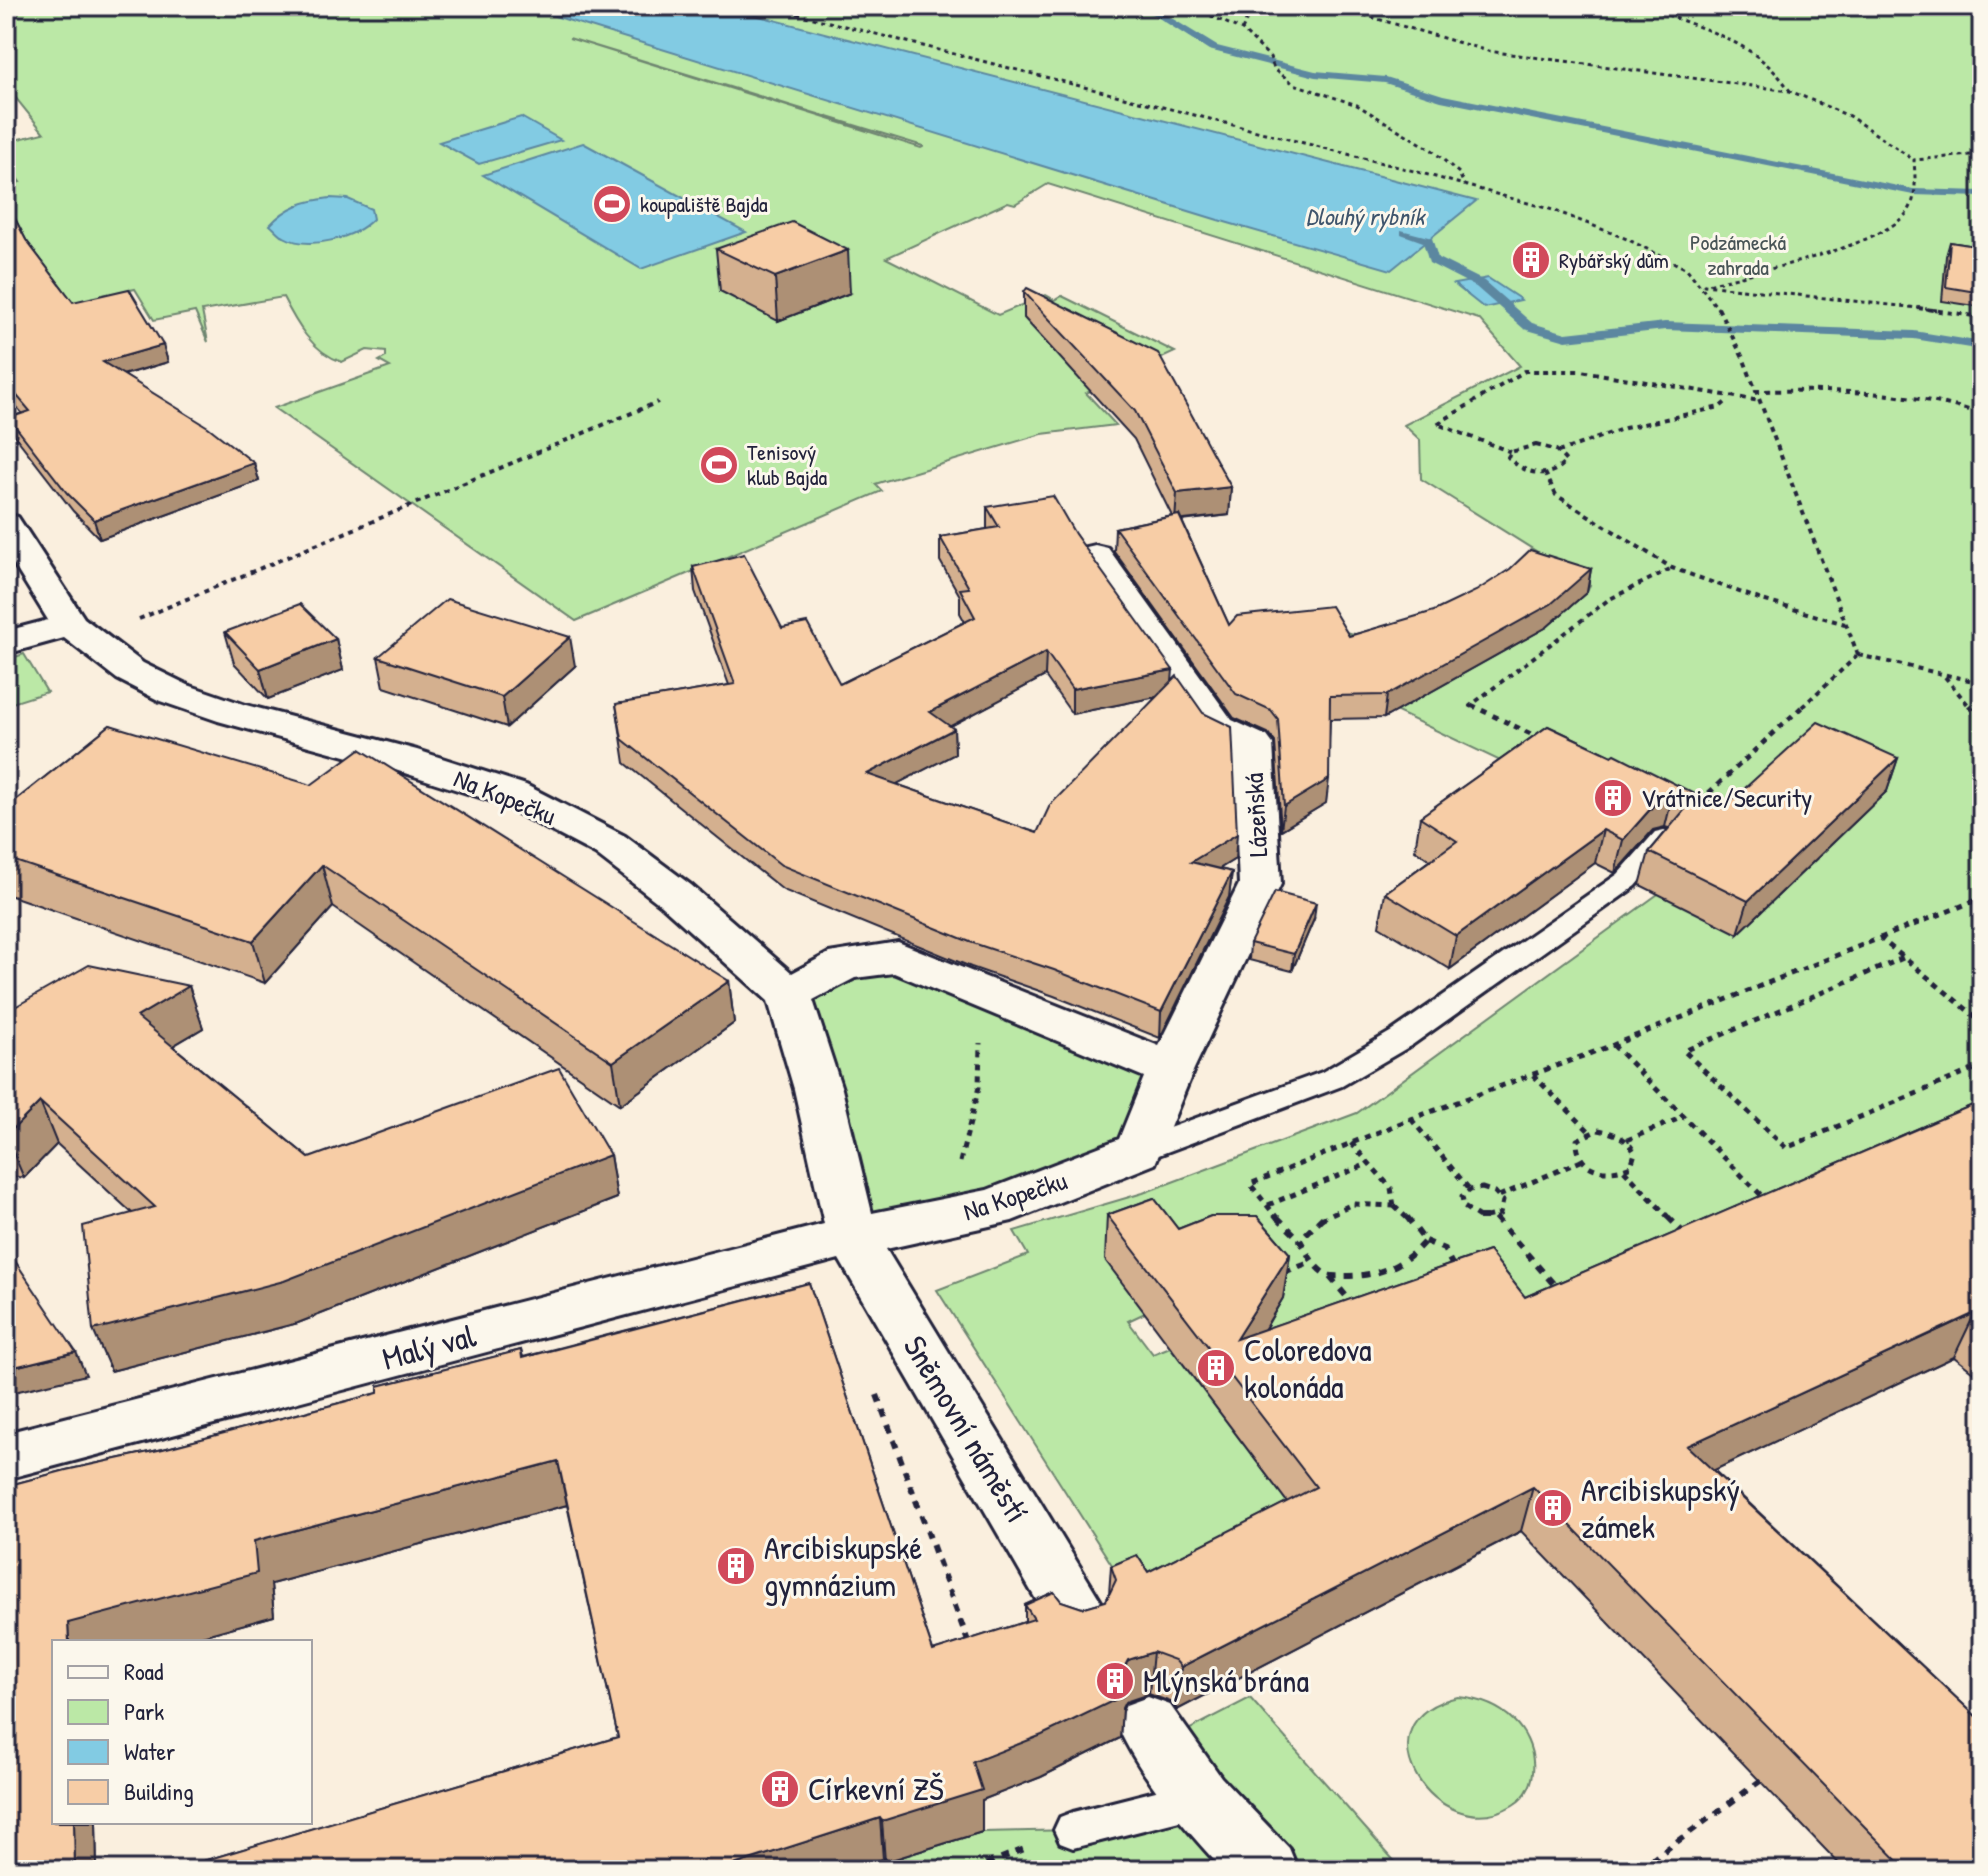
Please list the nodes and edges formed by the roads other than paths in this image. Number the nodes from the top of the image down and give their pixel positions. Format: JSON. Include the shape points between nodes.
{"nodes":[{"id":1,"x":6,"y":524,"type":"edge"},
{"id":2,"x":1095,"y":556,"type":"edge"},
{"id":3,"x":80,"y":633,"type":"junction"},
{"id":4,"x":6,"y":643,"type":"edge"},
{"id":5,"x":1664,"y":838,"type":"edge"},
{"id":6,"x":788,"y":994,"type":"junction"},
{"id":7,"x":1171,"y":1069,"type":"junction"},
{"id":8,"x":1138,"y":1151,"type":"junction"},
{"id":9,"x":852,"y":1236,"type":"junction"},
{"id":10,"x":6,"y":1456,"type":"edge"},
{"id":11,"x":1081,"y":1622,"type":"edge"},
{"id":12,"x":1148,"y":1725,"type":"dead end"},
{"id":13,"x":1199,"y":1798,"type":"junction"},
{"id":14,"x":1073,"y":1830,"type":"road end"},
{"id":15,"x":1266,"y":1870,"type":"edge"}],
"edges":[{"from":1,"to":3,"type":"street"},
{"from":2,"to":7,"type":"street","name":"Lázeňská","via":[[1218,728],[1253,744],[1260,884]]},
{"from":3,"to":4,"type":"street"},
{"from":3,"to":6,"type":"street","name":"Na Kopečku","via":[[130,671],[174,693],[512,794],[610,845],[676,895]]},
{"from":5,"to":8,"type":"lane","name":"Na Kopečku","via":[[1627,880],[1402,1038],[1332,1079]]},
{"from":6,"to":7,"type":"street","via":[[845,964],[898,957]]},
{"from":6,"to":9,"type":"street","via":[[818,1089]]},
{"from":7,"to":8,"type":"street"},
{"from":8,"to":9,"type":"street","name":"Na Kopečku","via":[[994,1208]]},
{"from":9,"to":10,"type":"street","name":"Malý val"},
{"from":9,"to":11,"type":"street","name":"Sněmovní náměstí"},
{"from":12,"to":13,"type":"street"},
{"from":13,"to":14,"type":"lane"},
{"from":13,"to":15,"type":"street"}]}
